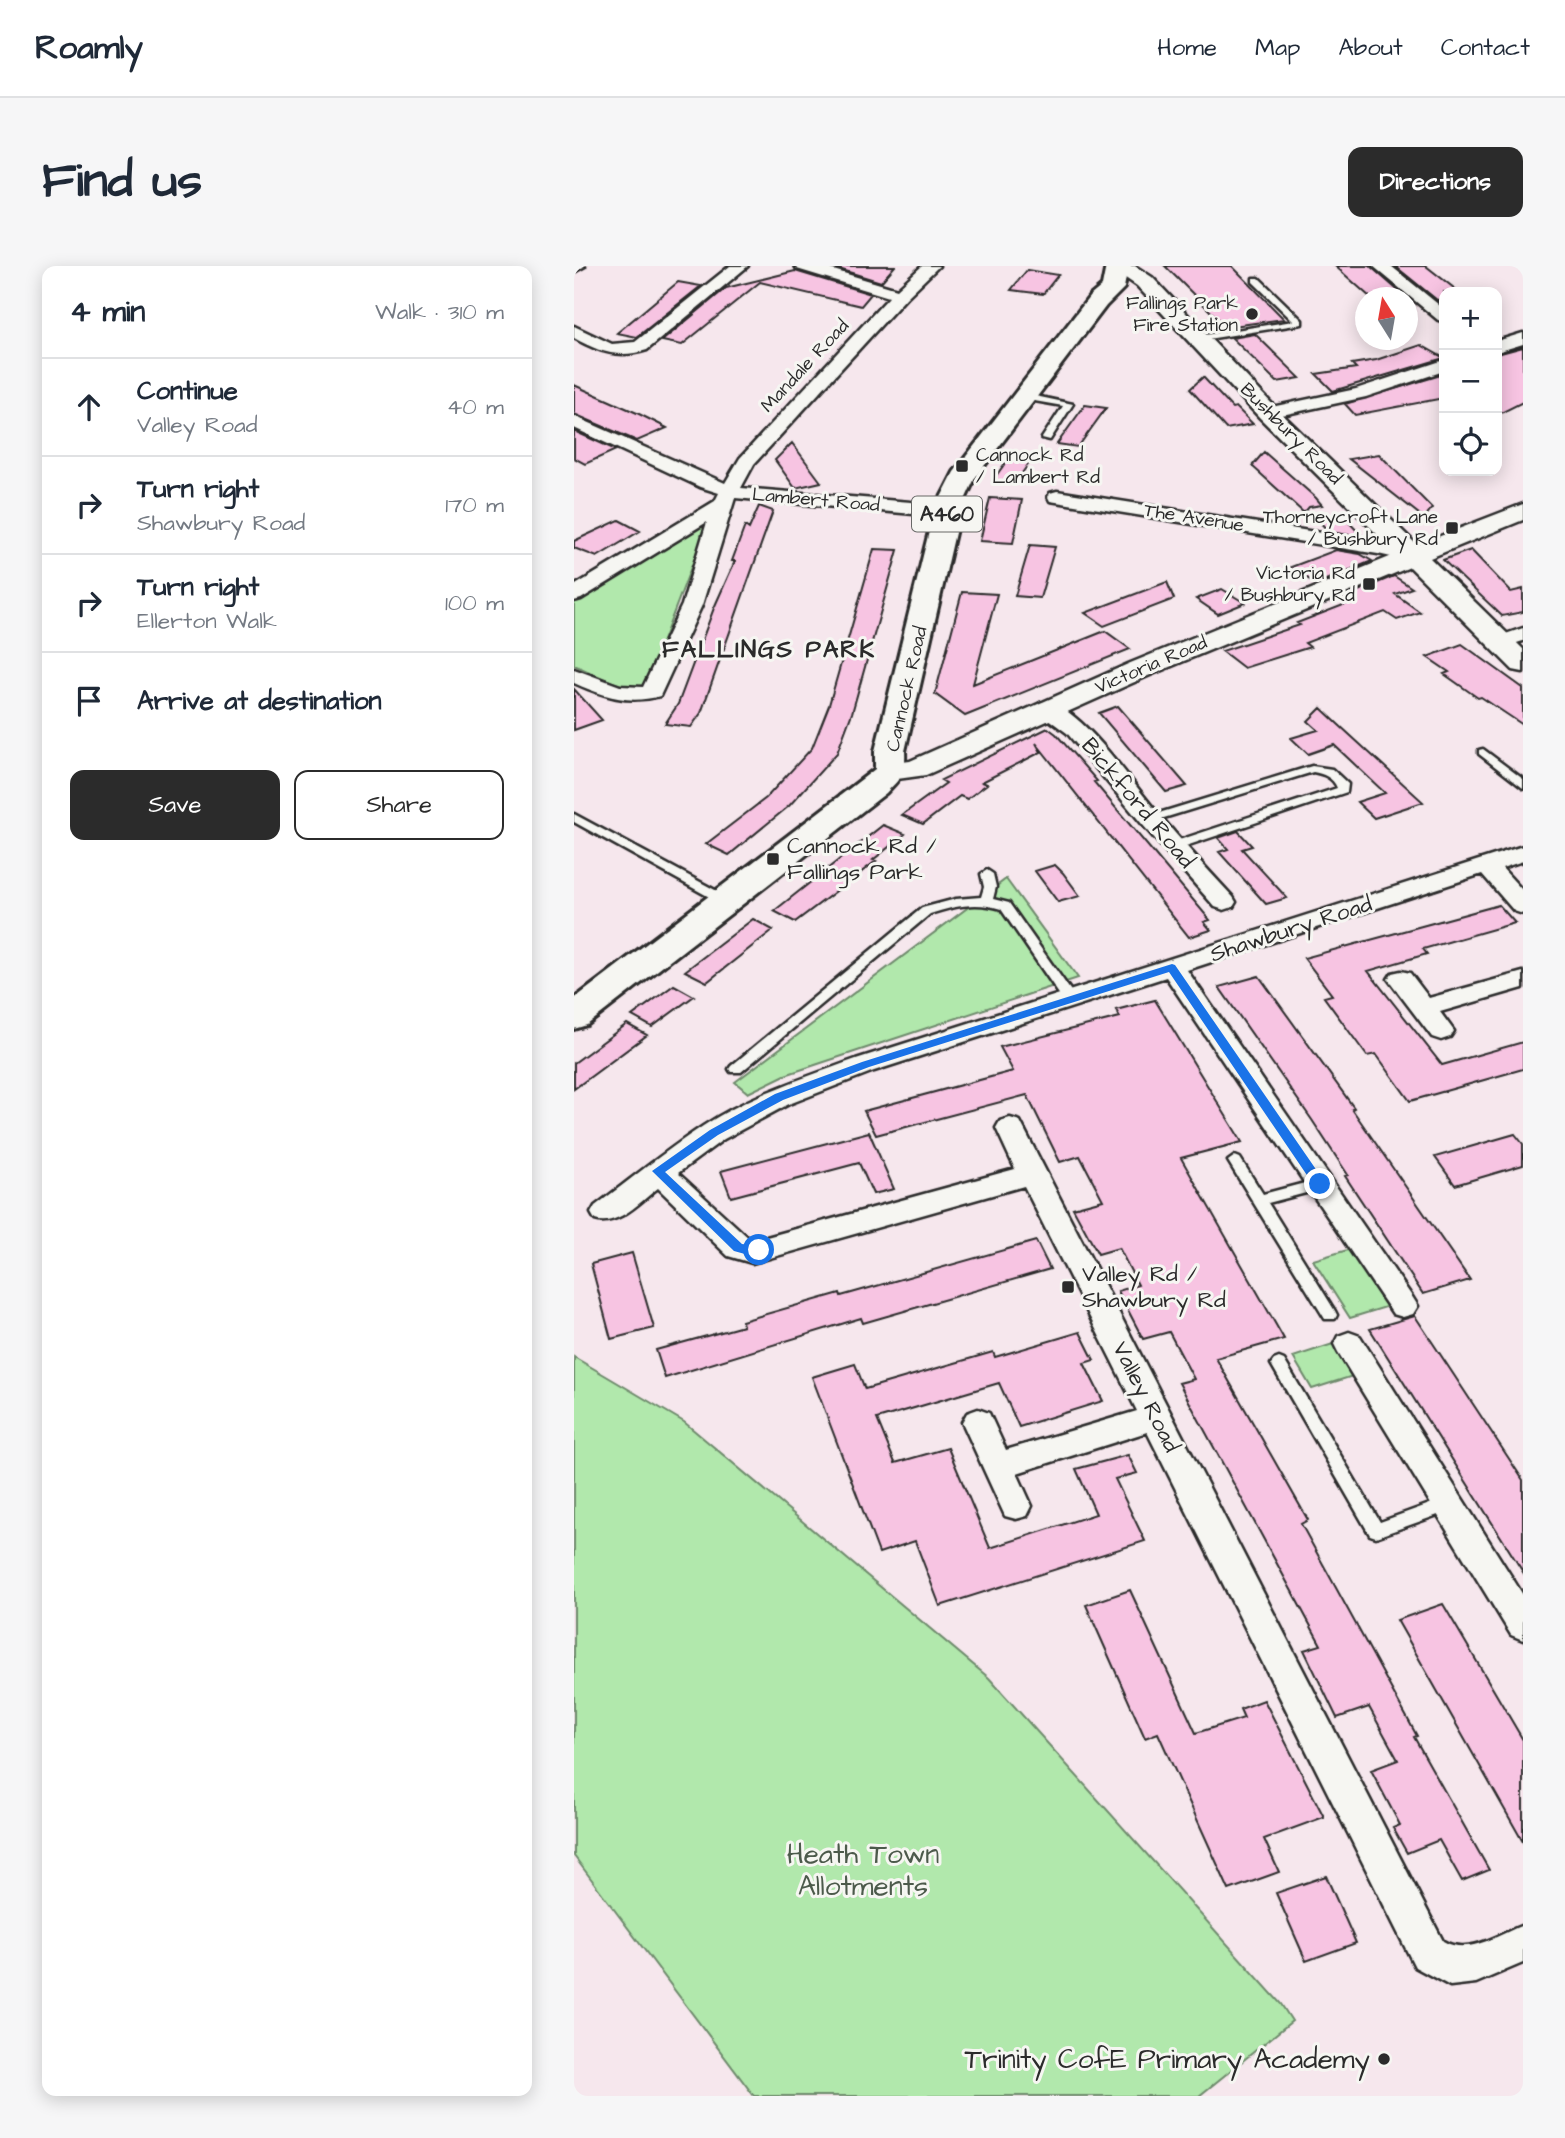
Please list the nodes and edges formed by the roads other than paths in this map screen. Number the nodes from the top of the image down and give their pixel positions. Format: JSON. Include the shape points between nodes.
{"nodes":[{"id":1,"x":740,"y":266,"type":"edge"},
{"id":2,"x":803,"y":266,"type":"edge"},
{"id":3,"x":931,"y":266,"type":"edge"},
{"id":4,"x":1381,"y":266,"type":"edge"},
{"id":5,"x":1108,"y":275,"type":"edge"},
{"id":6,"x":1256,"y":280,"type":"dead end"},
{"id":7,"x":900,"y":295,"type":"junction"},
{"id":8,"x":1439,"y":313,"type":"edge"},
{"id":9,"x":574,"y":331,"type":"edge"},
{"id":10,"x":1523,"y":338,"type":"edge"},
{"id":11,"x":1198,"y":339,"type":"junction"},
{"id":12,"x":1502,"y":345,"type":"edge"},
{"id":13,"x":1439,"y":367,"type":"edge"},
{"id":14,"x":1026,"y":397,"type":"junction"},
{"id":15,"x":1268,"y":413,"type":"junction"},
{"id":16,"x":574,"y":421,"type":"edge"},
{"id":17,"x":1047,"y":438,"type":"dead end"},
{"id":18,"x":1057,"y":497,"type":"dead end"},
{"id":19,"x":726,"y":498,"type":"junction"},
{"id":20,"x":947,"y":511,"type":"junction"},
{"id":21,"x":1523,"y":511,"type":"edge"},
{"id":22,"x":1413,"y":556,"type":"junction"},
{"id":23,"x":574,"y":570,"type":"edge"},
{"id":24,"x":597,"y":580,"type":"junction"},
{"id":25,"x":574,"y":595,"type":"edge"},
{"id":26,"x":1512,"y":638,"type":"edge"},
{"id":27,"x":1523,"y":664,"type":"edge"},
{"id":28,"x":574,"y":675,"type":"edge"},
{"id":29,"x":1048,"y":708,"type":"junction"},
{"id":30,"x":1483,"y":752,"type":"dead end"},
{"id":31,"x":890,"y":771,"type":"junction"},
{"id":32,"x":1523,"y":785,"type":"edge"},
{"id":33,"x":1150,"y":819,"type":"junction"},
{"id":34,"x":577,"y":823,"type":"edge"},
{"id":35,"x":1174,"y":846,"type":"junction"},
{"id":36,"x":1523,"y":853,"type":"edge"},
{"id":37,"x":1487,"y":865,"type":"junction"},
{"id":38,"x":987,"y":874,"type":"dead end"},
{"id":39,"x":987,"y":899,"type":"junction"},
{"id":40,"x":726,"y":901,"type":"junction"},
{"id":41,"x":1224,"y":902,"type":"dead end"},
{"id":42,"x":1523,"y":906,"type":"edge"},
{"id":43,"x":1172,"y":967,"type":"junction"},
{"id":44,"x":1401,"y":979,"type":"dead end"},
{"id":45,"x":1523,"y":980,"type":"edge"},
{"id":46,"x":1070,"y":1000,"type":"junction"},
{"id":47,"x":1424,"y":1007,"type":"junction"},
{"id":48,"x":574,"y":1017,"type":"edge"},
{"id":49,"x":1441,"y":1031,"type":"dead end"},
{"id":50,"x":736,"y":1069,"type":"dead end"},
{"id":51,"x":1010,"y":1128,"type":"dead end"},
{"id":52,"x":1235,"y":1161,"type":"dead end"},
{"id":53,"x":658,"y":1171,"type":"junction"},
{"id":54,"x":1032,"y":1174,"type":"junction"},
{"id":55,"x":1320,"y":1184,"type":"junction"},
{"id":56,"x":1260,"y":1200,"type":"junction"},
{"id":57,"x":606,"y":1213,"type":"dead end"},
{"id":58,"x":1403,"y":1306,"type":"dead end"},
{"id":59,"x":1330,"y":1315,"type":"dead end"},
{"id":60,"x":1349,"y":1344,"type":"dead end"},
{"id":61,"x":1279,"y":1364,"type":"dead end"},
{"id":62,"x":1157,"y":1418,"type":"junction"},
{"id":63,"x":978,"y":1422,"type":"dead end"},
{"id":64,"x":999,"y":1465,"type":"junction"},
{"id":65,"x":1449,"y":1504,"type":"junction"},
{"id":66,"x":1016,"y":1506,"type":"dead end"},
{"id":67,"x":1523,"y":1625,"type":"edge"},
{"id":68,"x":1523,"y":1944,"type":"edge"}],
"edges":[{"from":1,"to":9,"type":"street","via":[[631,351],[607,350]]},
{"from":2,"to":7,"type":"street"},
{"from":3,"to":7,"type":"street","name":"Mandale Road"},
{"from":4,"to":8,"type":"street"},
{"from":5,"to":11,"type":"street","name":"Bushbury Road","via":[[1151,290]]},
{"from":5,"to":14,"type":"highway","name":"Cannock Road","number":"A460"},
{"from":6,"to":11,"type":"lane","via":[[1298,322]]},
{"from":7,"to":19,"type":"street","name":"Mandale Road","via":[[746,462]]},
{"from":10,"to":12,"type":"street"},
{"from":11,"to":15,"type":"street","name":"Bushbury Road"},
{"from":13,"to":15,"type":"street","via":[[1360,393]]},
{"from":14,"to":17,"type":"lane","via":[[1069,404]]},
{"from":14,"to":20,"type":"highway","name":"Cannock Road","number":"A460","via":[[962,477]]},
{"from":15,"to":22,"type":"street","name":"Bushbury Road"},
{"from":16,"to":19,"type":"street","name":"Lambert Road","via":[[707,483]]},
{"from":18,"to":22,"type":"street","name":"The Avenue"},
{"from":19,"to":20,"type":"street","name":"Lambert Road"},
{"from":19,"to":24,"type":"street"},
{"from":19,"to":28,"type":"street","via":[[692,605],[652,691],[625,695]]},
{"from":20,"to":31,"type":"highway","name":"Cannock Road","number":"A460","via":[[890,751]]},
{"from":21,"to":22,"type":"street","name":"Victoria Road"},
{"from":22,"to":26,"type":"street","name":"Bushbury Road"},
{"from":22,"to":29,"type":"street","name":"Victoria Road"},
{"from":23,"to":24,"type":"street"},
{"from":24,"to":25,"type":"street"},
{"from":26,"to":27,"type":"street","name":"Bushbury Road"},
{"from":29,"to":31,"type":"street","name":"Victoria Road","via":[[916,769]]},
{"from":29,"to":33,"type":"street","name":"Bickford Road","via":[[1075,729]]},
{"from":30,"to":32,"type":"lane"},
{"from":31,"to":40,"type":"highway","name":"Cannock Road"},
{"from":33,"to":35,"type":"street","name":"Bickford Road"},
{"from":33,"to":35,"type":"lane","via":[[1312,769],[1328,771],[1342,784],[1343,790]]},
{"from":34,"to":40,"type":"lane"},
{"from":35,"to":41,"type":"street","name":"Bickford Road"},
{"from":36,"to":37,"type":"street","name":"Shawbury Road"},
{"from":37,"to":42,"type":"street"},
{"from":37,"to":43,"type":"street","name":"Shawbury Road"},
{"from":38,"to":39,"type":"lane"},
{"from":39,"to":46,"type":"lane","via":[[1004,906]]},
{"from":39,"to":50,"type":"lane","via":[[926,911]]},
{"from":40,"to":48,"type":"highway","name":"Cannock Road"},
{"from":43,"to":46,"type":"street","name":"Shawbury Road"},
{"from":43,"to":55,"type":"street"},
{"from":44,"to":47,"type":"street"},
{"from":45,"to":47,"type":"street"},
{"from":46,"to":53,"type":"street","name":"Shawbury Road","via":[[779,1097],[714,1132]]},
{"from":47,"to":49,"type":"street"},
{"from":51,"to":54,"type":"street","name":"Valley Road"},
{"from":52,"to":56,"type":"lane"},
{"from":53,"to":54,"type":"street","via":[[738,1248],[752,1252]]},
{"from":53,"to":57,"type":"street","name":"Shawbury Road"},
{"from":54,"to":62,"type":"street","name":"Valley Road"},
{"from":55,"to":56,"type":"lane"},
{"from":55,"to":58,"type":"street"},
{"from":56,"to":59,"type":"lane"},
{"from":60,"to":65,"type":"street"},
{"from":61,"to":65,"type":"lane","via":[[1377,1530]]},
{"from":62,"to":64,"type":"street"},
{"from":62,"to":68,"type":"street","name":"Valley Road","via":[[1429,1954],[1450,1967],[1476,1964]]},
{"from":63,"to":64,"type":"street"},
{"from":64,"to":66,"type":"street"},
{"from":65,"to":67,"type":"street"}]}
